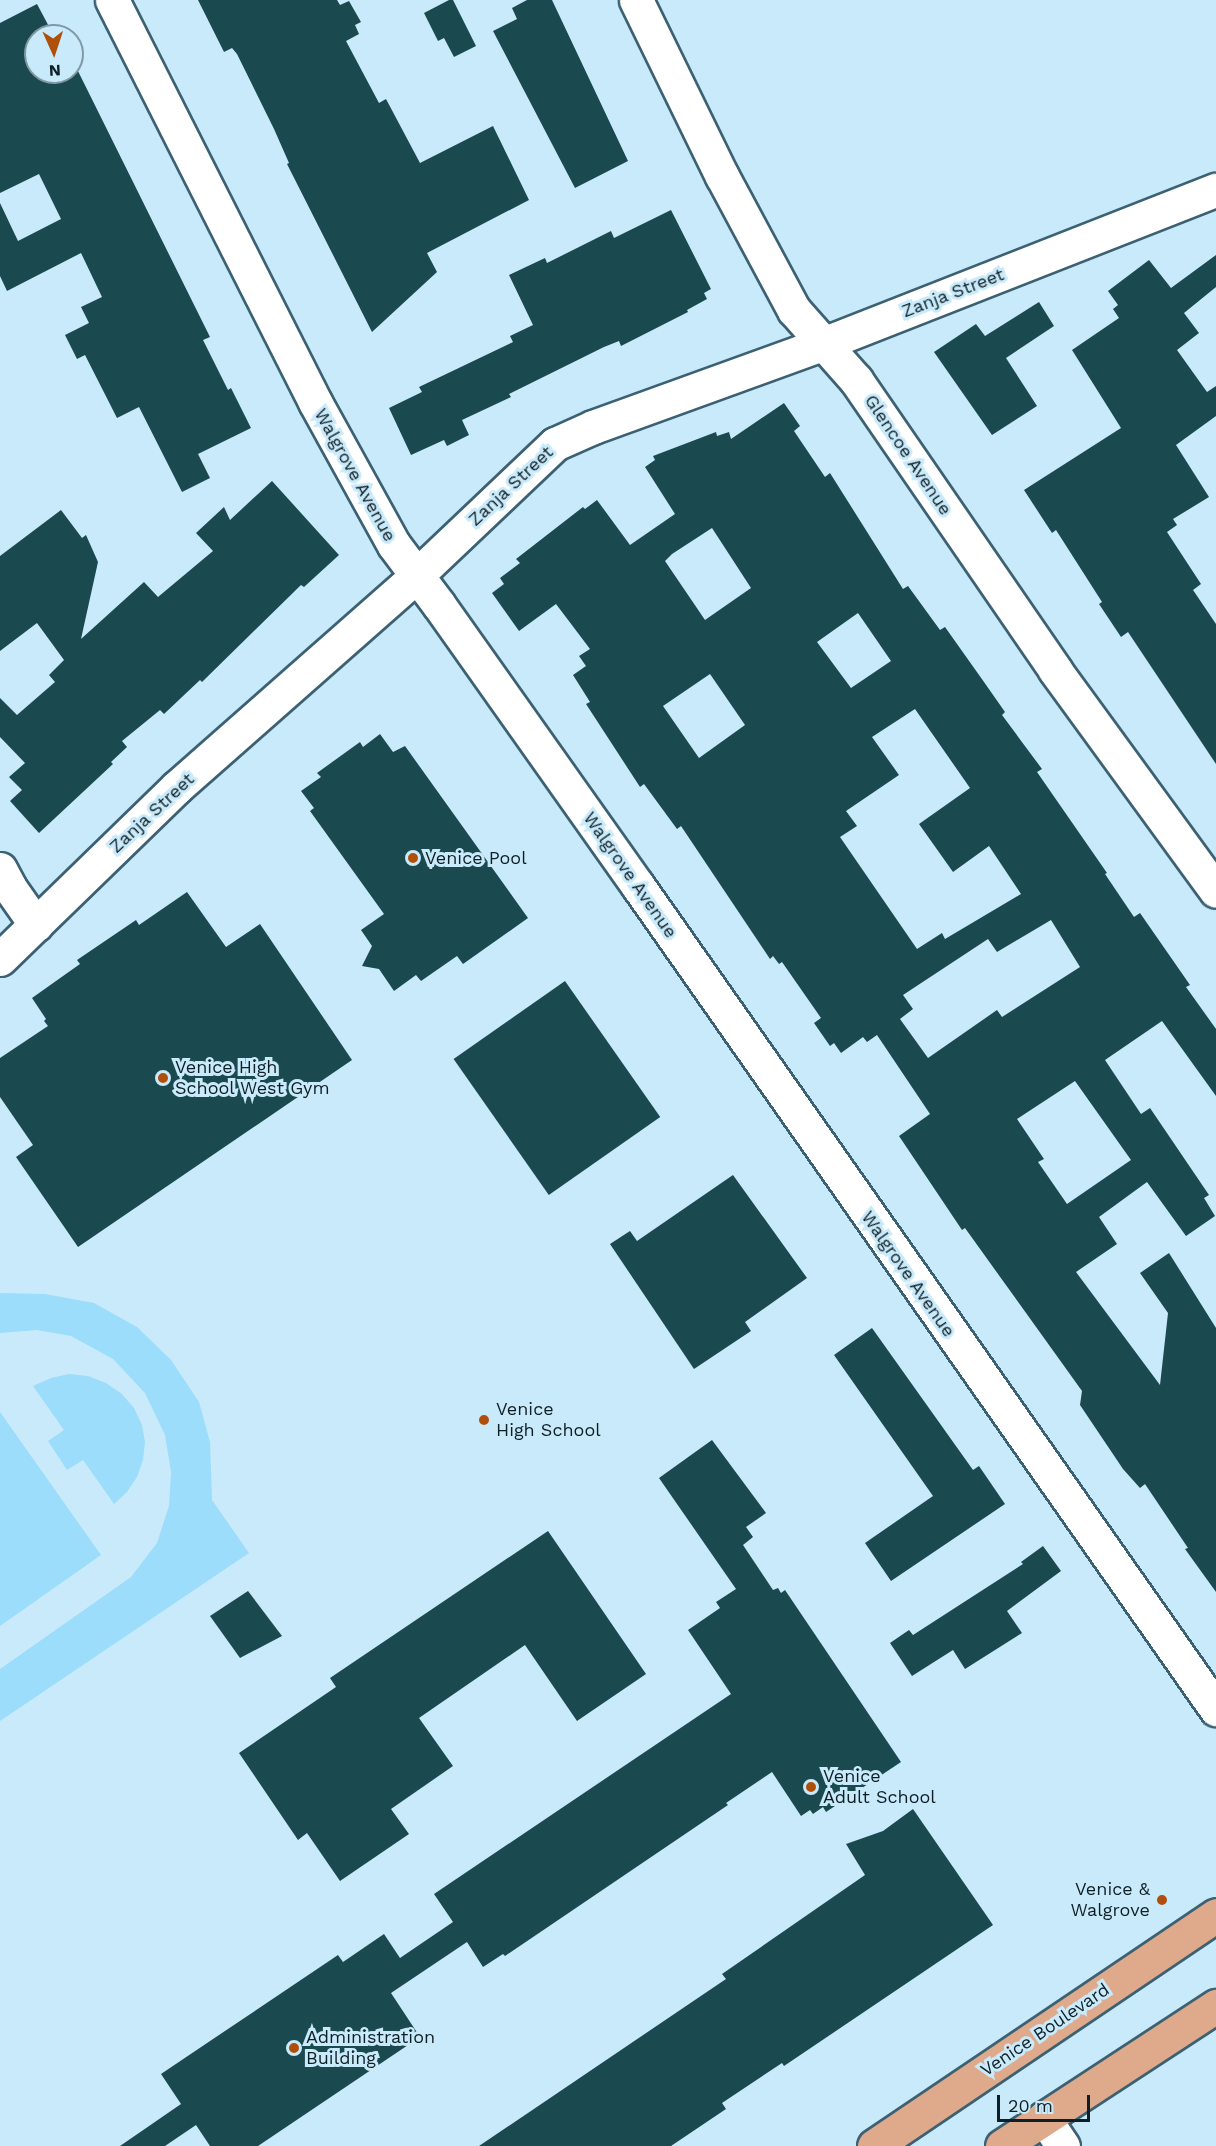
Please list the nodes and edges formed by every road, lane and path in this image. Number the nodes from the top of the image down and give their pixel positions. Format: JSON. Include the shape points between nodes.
{"nodes":[{"id":1,"x":112,"y":0,"type":"edge"},
{"id":2,"x":636,"y":0,"type":"edge"},
{"id":3,"x":1216,"y":190,"type":"edge"},
{"id":4,"x":825,"y":343,"type":"junction"},
{"id":5,"x":416,"y":576,"type":"junction"},
{"id":6,"x":0,"y":869,"type":"edge"},
{"id":7,"x":1216,"y":891,"type":"edge"},
{"id":8,"x":36,"y":924,"type":"junction"},
{"id":9,"x":0,"y":959,"type":"edge"},
{"id":10,"x":1216,"y":1709,"type":"edge"},
{"id":11,"x":1216,"y":1915,"type":"edge"},
{"id":12,"x":1216,"y":2006,"type":"edge"},
{"id":13,"x":1044,"y":2118,"type":"junction"},
{"id":14,"x":874,"y":2146,"type":"edge"},
{"id":15,"x":1002,"y":2146,"type":"edge"},
{"id":16,"x":1063,"y":2146,"type":"edge"}],
"edges":[{"from":1,"to":5,"type":"street","name":"Walgrove Avenue","via":[[315,402],[394,546]]},
{"from":2,"to":4,"type":"street","name":"Glencoe Avenue","via":[[722,176],[794,310]]},
{"from":3,"to":4,"type":"street","name":"Zanja Street"},
{"from":4,"to":5,"type":"street","name":"Zanja Street","via":[[555,444]]},
{"from":4,"to":7,"type":"street","name":"Glencoe Avenue","via":[[856,380],[1055,670]]},
{"from":5,"to":8,"type":"street","name":"Zanja Street","via":[[177,787]]},
{"from":5,"to":10,"type":"street","name":"Walgrove Avenue"},
{"from":6,"to":8,"type":"street"},
{"from":8,"to":9,"type":"street","name":"Zanja Street"},
{"from":11,"to":14,"type":"main road","name":"Venice Boulevard"},
{"from":12,"to":13,"type":"main road"},
{"from":13,"to":15,"type":"main road"},
{"from":13,"to":16,"type":"street"}]}
